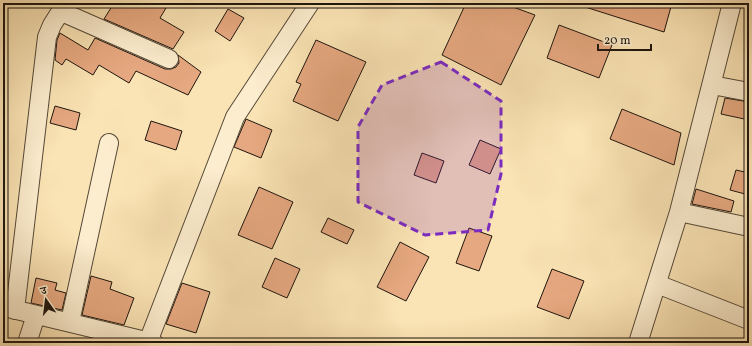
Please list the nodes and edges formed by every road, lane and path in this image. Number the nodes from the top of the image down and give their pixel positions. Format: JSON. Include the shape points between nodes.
{"nodes":[{"id":1,"x":310,"y":3,"type":"edge"},
{"id":2,"x":732,"y":3,"type":"edge"},
{"id":3,"x":64,"y":8,"type":"edge"},
{"id":4,"x":169,"y":58,"type":"dead end"},
{"id":5,"x":712,"y":85,"type":"junction"},
{"id":6,"x":749,"y":92,"type":"edge"},
{"id":7,"x":109,"y":143,"type":"dead end"},
{"id":8,"x":679,"y":212,"type":"junction"},
{"id":9,"x":749,"y":227,"type":"edge"},
{"id":10,"x":657,"y":284,"type":"junction"},
{"id":11,"x":9,"y":309,"type":"edge"},
{"id":12,"x":36,"y":315,"type":"junction"},
{"id":13,"x":749,"y":320,"type":"edge"},
{"id":14,"x":70,"y":322,"type":"junction"},
{"id":15,"x":151,"y":342,"type":"edge"},
{"id":16,"x":27,"y":343,"type":"edge"},
{"id":17,"x":638,"y":343,"type":"edge"}],
"edges":[{"from":1,"to":15,"type":"street","via":[[235,116]]},
{"from":2,"to":5,"type":"street"},
{"from":3,"to":4,"type":"street"},
{"from":3,"to":11,"type":"street","via":[[47,37]]},
{"from":5,"to":6,"type":"street"},
{"from":5,"to":8,"type":"street"},
{"from":7,"to":14,"type":"street"},
{"from":8,"to":9,"type":"street"},
{"from":8,"to":10,"type":"street"},
{"from":10,"to":13,"type":"street"},
{"from":10,"to":17,"type":"street"},
{"from":11,"to":12,"type":"street"},
{"from":12,"to":14,"type":"street"},
{"from":12,"to":16,"type":"street"},
{"from":14,"to":15,"type":"street"}]}
